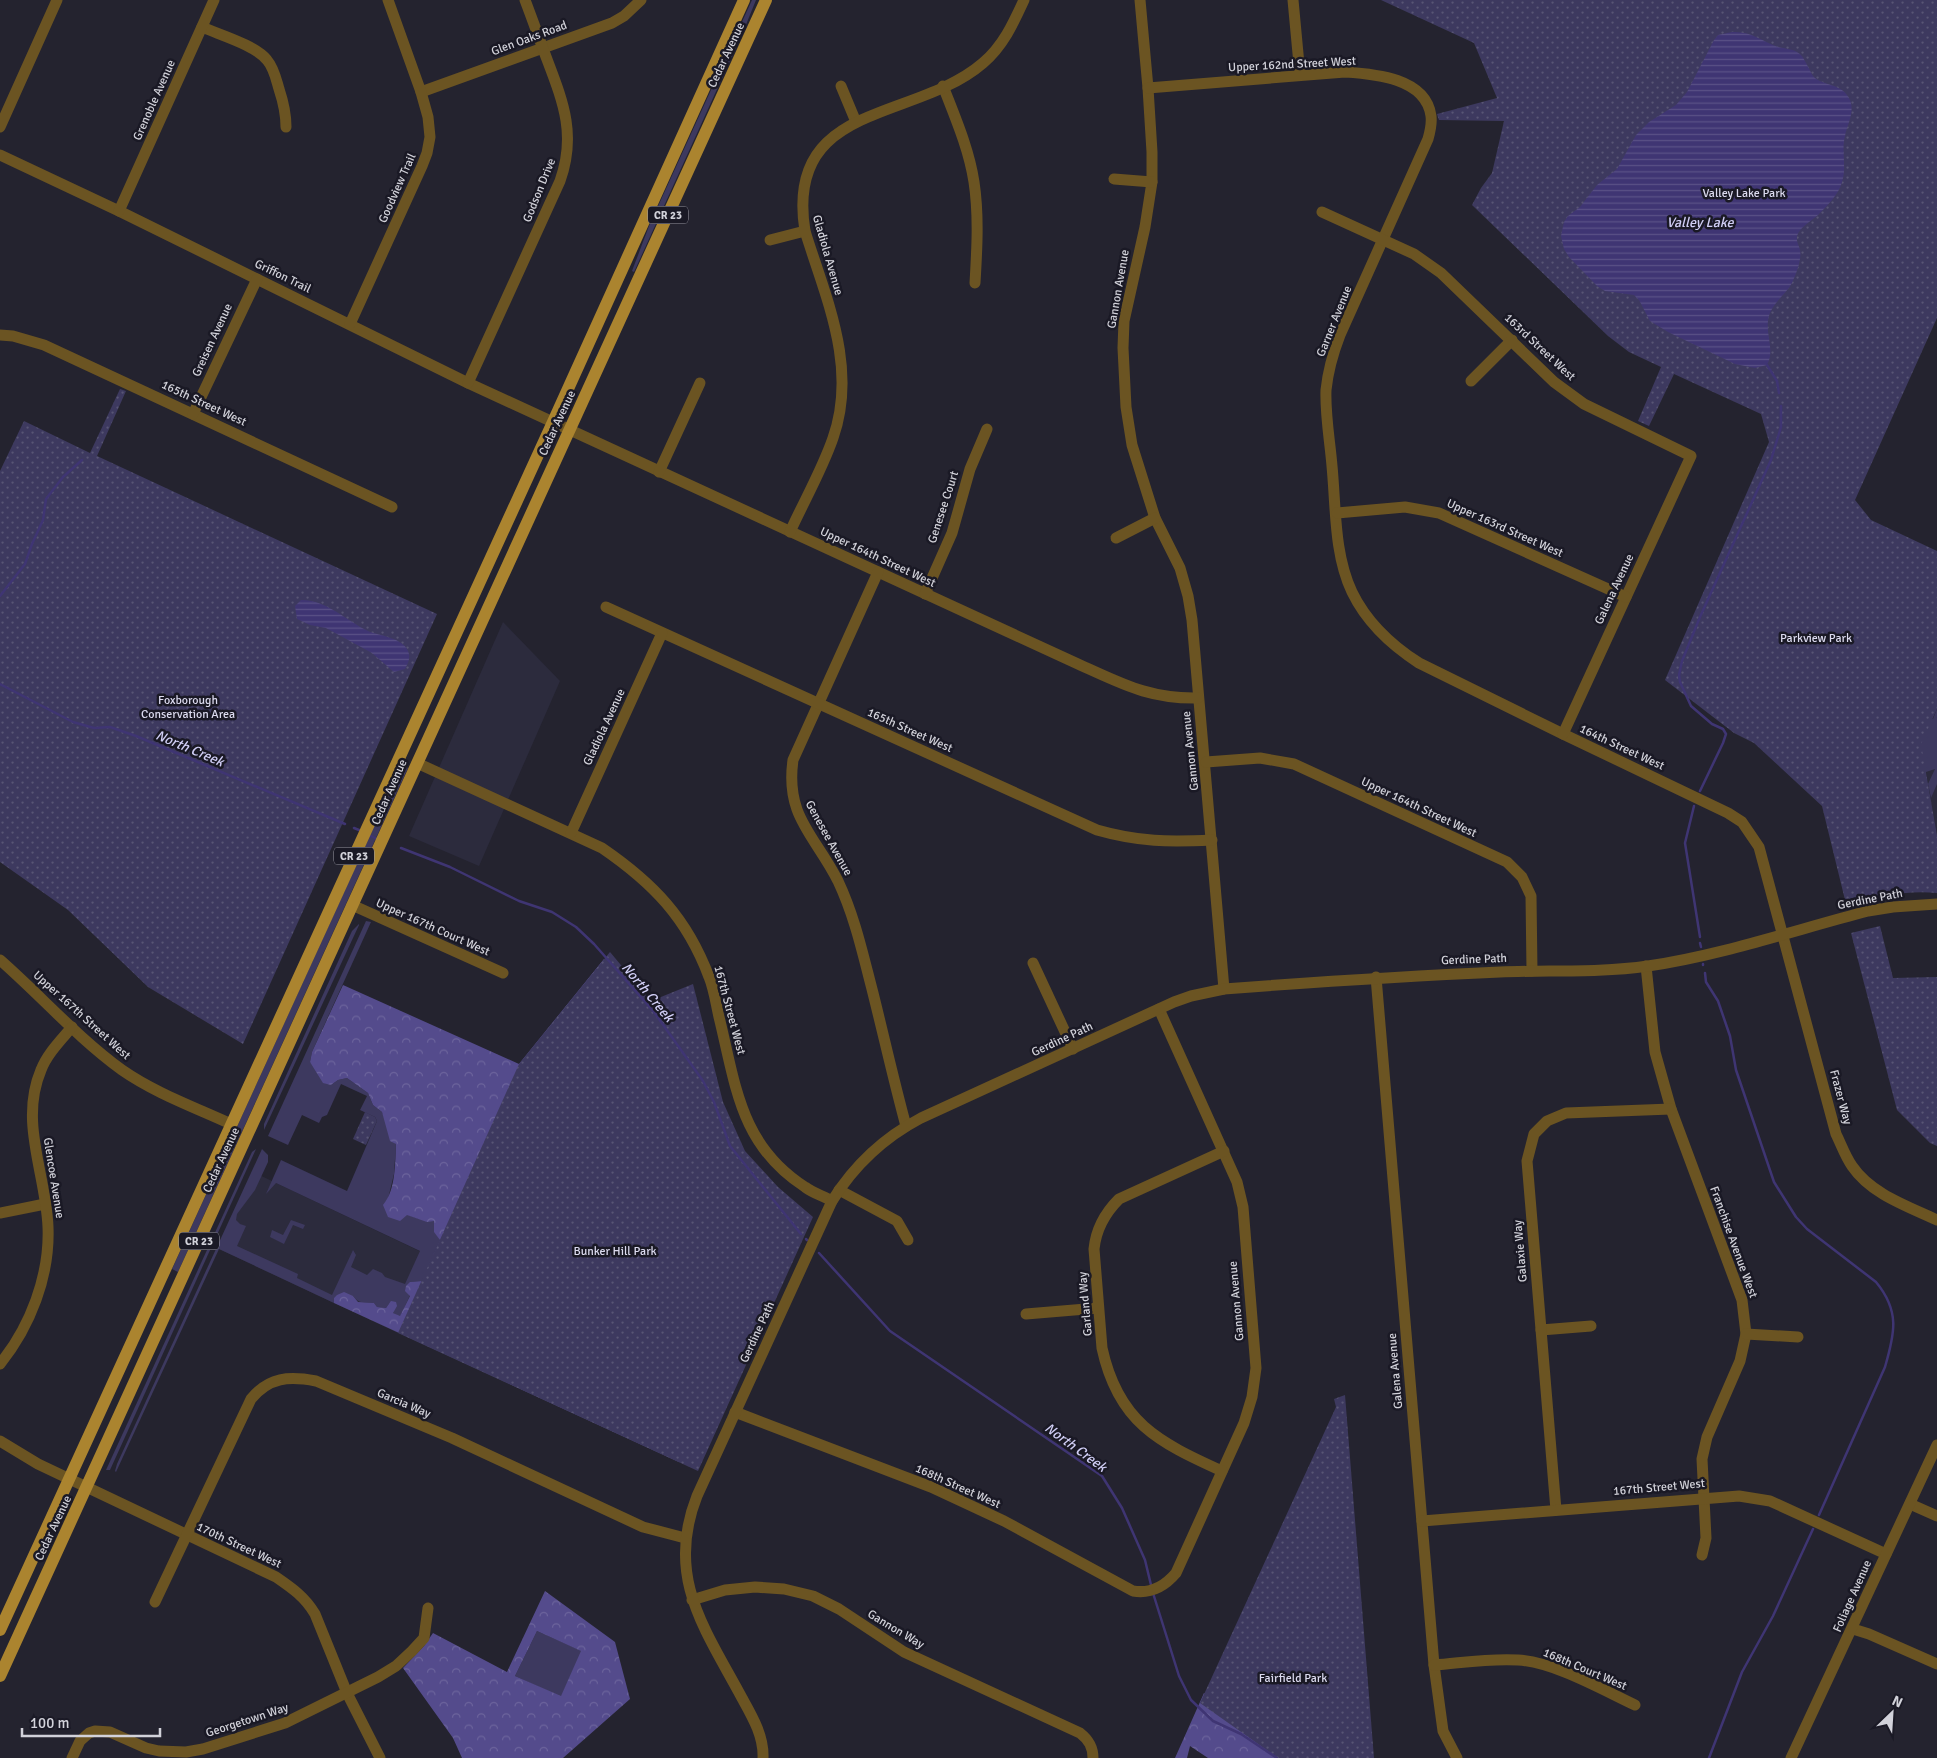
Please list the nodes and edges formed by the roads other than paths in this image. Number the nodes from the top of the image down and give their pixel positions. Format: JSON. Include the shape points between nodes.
{"nodes":[{"id":1,"x":57,"y":0,"type":"edge"},
{"id":2,"x":214,"y":0,"type":"edge"},
{"id":3,"x":388,"y":0,"type":"edge"},
{"id":4,"x":525,"y":0,"type":"edge"},
{"id":5,"x":641,"y":0,"type":"edge"},
{"id":6,"x":744,"y":0,"type":"edge"},
{"id":7,"x":766,"y":0,"type":"edge"},
{"id":8,"x":1024,"y":0,"type":"edge"},
{"id":9,"x":1140,"y":0,"type":"edge"},
{"id":10,"x":1293,"y":0,"type":"edge"},
{"id":11,"x":202,"y":26,"type":"junction"},
{"id":12,"x":543,"y":48,"type":"junction"},
{"id":13,"x":1300,"y":75,"type":"junction"},
{"id":14,"x":841,"y":86,"type":"dead end"},
{"id":15,"x":944,"y":86,"type":"junction"},
{"id":16,"x":1148,"y":88,"type":"junction"},
{"id":17,"x":421,"y":92,"type":"junction"},
{"id":18,"x":1428,"y":105,"type":"joint"},
{"id":19,"x":856,"y":122,"type":"junction"},
{"id":20,"x":0,"y":127,"type":"edge"},
{"id":21,"x":286,"y":127,"type":"dead end"},
{"id":22,"x":0,"y":155,"type":"edge"},
{"id":23,"x":1114,"y":179,"type":"dead end"},
{"id":24,"x":1152,"y":182,"type":"junction"},
{"id":25,"x":119,"y":211,"type":"junction"},
{"id":26,"x":1322,"y":212,"type":"dead end"},
{"id":27,"x":805,"y":231,"type":"junction"},
{"id":28,"x":770,"y":240,"type":"dead end"},
{"id":29,"x":1384,"y":240,"type":"junction"},
{"id":30,"x":257,"y":279,"type":"junction"},
{"id":31,"x":975,"y":283,"type":"dead end"},
{"id":32,"x":350,"y":324,"type":"junction"},
{"id":33,"x":0,"y":335,"type":"edge"},
{"id":34,"x":1512,"y":340,"type":"junction"},
{"id":35,"x":1471,"y":381,"type":"dead end"},
{"id":36,"x":468,"y":383,"type":"junction"},
{"id":37,"x":700,"y":383,"type":"dead end"},
{"id":38,"x":193,"y":414,"type":"junction"},
{"id":39,"x":553,"y":422,"type":"junction"},
{"id":40,"x":986,"y":428,"type":"dead end"},
{"id":41,"x":569,"y":430,"type":"junction"},
{"id":42,"x":1691,"y":456,"type":"joint"},
{"id":43,"x":659,"y":472,"type":"junction"},
{"id":44,"x":392,"y":507,"type":"dead end"},
{"id":45,"x":1337,"y":513,"type":"junction"},
{"id":46,"x":1155,"y":518,"type":"junction"},
{"id":47,"x":790,"y":532,"type":"junction"},
{"id":48,"x":1116,"y":538,"type":"dead end"},
{"id":49,"x":878,"y":572,"type":"junction"},
{"id":50,"x":925,"y":594,"type":"junction"},
{"id":51,"x":1626,"y":597,"type":"junction"},
{"id":52,"x":606,"y":607,"type":"dead end"},
{"id":53,"x":662,"y":633,"type":"junction"},
{"id":54,"x":1386,"y":638,"type":"joint"},
{"id":55,"x":1198,"y":698,"type":"junction"},
{"id":56,"x":425,"y":702,"type":"junction"},
{"id":57,"x":818,"y":704,"type":"junction"},
{"id":58,"x":1562,"y":734,"type":"junction"},
{"id":59,"x":417,"y":762,"type":"junction"},
{"id":60,"x":1206,"y":762,"type":"junction"},
{"id":61,"x":571,"y":833,"type":"junction"},
{"id":62,"x":1212,"y":840,"type":"junction"},
{"id":63,"x":1937,"y":904,"type":"edge"},
{"id":64,"x":352,"y":905,"type":"junction"},
{"id":65,"x":1783,"y":934,"type":"junction"},
{"id":66,"x":0,"y":960,"type":"edge"},
{"id":67,"x":1033,"y":963,"type":"dead end"},
{"id":68,"x":1646,"y":966,"type":"junction"},
{"id":69,"x":1532,"y":971,"type":"junction"},
{"id":70,"x":503,"y":974,"type":"dead end"},
{"id":71,"x":1376,"y":977,"type":"junction"},
{"id":72,"x":1224,"y":989,"type":"junction"},
{"id":73,"x":1159,"y":1009,"type":"junction"},
{"id":74,"x":72,"y":1027,"type":"junction"},
{"id":75,"x":1073,"y":1049,"type":"junction"},
{"id":76,"x":1671,"y":1109,"type":"junction"},
{"id":77,"x":231,"y":1124,"type":"junction"},
{"id":78,"x":906,"y":1126,"type":"junction"},
{"id":79,"x":1224,"y":1151,"type":"junction"},
{"id":80,"x":839,"y":1190,"type":"junction"},
{"id":81,"x":832,"y":1200,"type":"junction"},
{"id":82,"x":45,"y":1204,"type":"junction"},
{"id":83,"x":0,"y":1212,"type":"edge"},
{"id":84,"x":1937,"y":1220,"type":"edge"},
{"id":85,"x":908,"y":1240,"type":"dead end"},
{"id":86,"x":1098,"y":1308,"type":"junction"},
{"id":87,"x":1026,"y":1314,"type":"dead end"},
{"id":88,"x":1591,"y":1326,"type":"dead end"},
{"id":89,"x":1540,"y":1330,"type":"junction"},
{"id":90,"x":1746,"y":1334,"type":"junction"},
{"id":91,"x":1798,"y":1337,"type":"dead end"},
{"id":92,"x":0,"y":1364,"type":"edge"},
{"id":93,"x":735,"y":1412,"type":"junction"},
{"id":94,"x":0,"y":1441,"type":"edge"},
{"id":95,"x":1937,"y":1445,"type":"edge"},
{"id":96,"x":1222,"y":1471,"type":"junction"},
{"id":97,"x":69,"y":1479,"type":"junction"},
{"id":98,"x":87,"y":1487,"type":"junction"},
{"id":99,"x":1703,"y":1497,"type":"junction"},
{"id":100,"x":1910,"y":1504,"type":"junction"},
{"id":101,"x":1556,"y":1510,"type":"junction"},
{"id":102,"x":1937,"y":1516,"type":"edge"},
{"id":103,"x":1422,"y":1521,"type":"junction"},
{"id":104,"x":186,"y":1535,"type":"junction"},
{"id":105,"x":685,"y":1538,"type":"junction"},
{"id":106,"x":1886,"y":1554,"type":"junction"},
{"id":107,"x":1702,"y":1555,"type":"dead end"},
{"id":108,"x":1163,"y":1586,"type":"joint"},
{"id":109,"x":692,"y":1600,"type":"junction"},
{"id":110,"x":155,"y":1602,"type":"dead end"},
{"id":111,"x":428,"y":1608,"type":"dead end"},
{"id":112,"x":1853,"y":1629,"type":"junction"},
{"id":113,"x":0,"y":1630,"type":"edge"},
{"id":114,"x":1937,"y":1664,"type":"edge"},
{"id":115,"x":1434,"y":1665,"type":"junction"},
{"id":116,"x":0,"y":1676,"type":"edge"},
{"id":117,"x":347,"y":1692,"type":"junction"},
{"id":118,"x":1635,"y":1705,"type":"dead end"},
{"id":119,"x":72,"y":1758,"type":"edge"},
{"id":120,"x":380,"y":1758,"type":"edge"},
{"id":121,"x":763,"y":1758,"type":"edge"},
{"id":122,"x":1093,"y":1758,"type":"edge"},
{"id":123,"x":1457,"y":1758,"type":"edge"},
{"id":124,"x":1792,"y":1758,"type":"edge"}],
"edges":[{"from":1,"to":20,"type":"street"},
{"from":2,"to":11,"type":"street","name":"Grenoble Avenue"},
{"from":3,"to":17,"type":"street","name":"Goodview Trail"},
{"from":4,"to":12,"type":"street","name":"Godson Drive"},
{"from":5,"to":12,"type":"street","name":"Glen Oaks Road","via":[[612,23]]},
{"from":6,"to":39,"type":"main road","name":"Cedar Avenue","number":"CR 23"},
{"from":7,"to":41,"type":"main road","name":"Cedar Avenue","number":"CR 23"},
{"from":8,"to":15,"type":"street","name":"Gladiola Avenue","via":[[1004,41],[994,52],[969,73]]},
{"from":9,"to":16,"type":"street","name":"Gannon Avenue"},
{"from":10,"to":13,"type":"street"},
{"from":11,"to":21,"type":"street","via":[[251,48],[267,60],[280,92]]},
{"from":11,"to":25,"type":"street","name":"Grenoble Avenue"},
{"from":12,"to":17,"type":"street","name":"Glen Oaks Road"},
{"from":12,"to":36,"type":"street","name":"Godson Drive","via":[[567,120],[565,164]]},
{"from":13,"to":16,"type":"street","name":"Upper 162nd Street West"},
{"from":13,"to":18,"type":"street","name":"Upper 162nd Street West","via":[[1345,72],[1377,75],[1412,87]]},
{"from":14,"to":19,"type":"street"},
{"from":15,"to":19,"type":"street","name":"Gladiola Avenue"},
{"from":15,"to":31,"type":"street","via":[[962,134],[974,182],[978,230]]},
{"from":16,"to":24,"type":"street","name":"Gannon Avenue"},
{"from":17,"to":32,"type":"street","name":"Goodview Trail","via":[[430,131],[427,153]]},
{"from":18,"to":29,"type":"street","name":"Garner Avenue","via":[[1431,117],[1428,139]]},
{"from":19,"to":27,"type":"street","name":"Gladiola Avenue","via":[[842,129],[823,146],[810,168],[802,197]]},
{"from":22,"to":25,"type":"street","name":"Griffon Trail"},
{"from":23,"to":24,"type":"street"},
{"from":24,"to":46,"type":"street","name":"Gannon Avenue","via":[[1124,321],[1123,348],[1132,445]]},
{"from":25,"to":30,"type":"street","name":"Griffon Trail"},
{"from":26,"to":29,"type":"street","name":"163rd Street West"},
{"from":27,"to":28,"type":"street"},
{"from":27,"to":47,"type":"street","name":"Gladiola Avenue","via":[[839,342],[843,391],[833,439]]},
{"from":29,"to":34,"type":"street","name":"163rd Street West","via":[[1414,254],[1441,273]]},
{"from":29,"to":45,"type":"street","name":"Garner Avenue","via":[[1333,352],[1328,374],[1327,409]]},
{"from":30,"to":32,"type":"street","name":"Griffon Trail"},
{"from":30,"to":38,"type":"street","name":"Greisen Avenue"},
{"from":32,"to":36,"type":"street","name":"Griffon Trail"},
{"from":33,"to":38,"type":"street","name":"165th Street West","via":[[44,345]]},
{"from":34,"to":35,"type":"street"},
{"from":34,"to":42,"type":"street","name":"163rd Street West","via":[[1554,382],[1584,404]]},
{"from":36,"to":39,"type":"street","name":"Griffon Trail"},
{"from":37,"to":43,"type":"street"},
{"from":38,"to":44,"type":"street","name":"165th Street West"},
{"from":39,"to":41,"type":"street","name":"Upper 164th Street West"},
{"from":39,"to":56,"type":"main road","name":"Cedar Avenue","number":"CR 23"},
{"from":40,"to":50,"type":"street","name":"Genesee Court","via":[[970,469],[952,533]]},
{"from":41,"to":43,"type":"street","name":"Upper 164th Street West"},
{"from":41,"to":59,"type":"main road","name":"Cedar Avenue","number":"CR 23"},
{"from":42,"to":51,"type":"street","name":"Galena Avenue"},
{"from":43,"to":47,"type":"street","name":"Upper 164th Street West"},
{"from":45,"to":51,"type":"street","name":"Upper 163rd Street West","via":[[1405,508],[1439,513]]},
{"from":45,"to":54,"type":"street","name":"Garner Avenue","via":[[1341,563],[1346,578],[1365,614]]},
{"from":46,"to":48,"type":"street"},
{"from":46,"to":55,"type":"street","name":"Gannon Avenue","via":[[1180,568],[1188,596]]},
{"from":47,"to":49,"type":"street","name":"Upper 164th Street West"},
{"from":49,"to":50,"type":"street","name":"Upper 164th Street West"},
{"from":49,"to":57,"type":"street","name":"Genesee Avenue"},
{"from":50,"to":55,"type":"street","name":"Upper 164th Street West","via":[[1133,688],[1168,698]]},
{"from":51,"to":58,"type":"street","name":"Galena Avenue"},
{"from":52,"to":53,"type":"street","name":"165th Street West"},
{"from":53,"to":57,"type":"street","name":"165th Street West"},
{"from":53,"to":61,"type":"street","name":"Gladiola Avenue"},
{"from":54,"to":58,"type":"street","name":"164th Street West","via":[[1419,662]]},
{"from":55,"to":60,"type":"street","name":"Gannon Avenue"},
{"from":56,"to":59,"type":"main road","via":[[416,739]]},
{"from":56,"to":77,"type":"main road","name":"Cedar Avenue","number":"CR 23"},
{"from":57,"to":62,"type":"street","name":"165th Street West","via":[[1097,830],[1153,841]]},
{"from":57,"to":78,"type":"street","name":"Genesee Avenue","via":[[793,760],[792,796],[800,818],[837,880],[856,926]]},
{"from":58,"to":65,"type":"street","name":"164th Street West","via":[[1742,822],[1759,846]]},
{"from":59,"to":61,"type":"street","name":"167th Street West"},
{"from":59,"to":64,"type":"main road","name":"Cedar Avenue","number":"CR 23"},
{"from":60,"to":62,"type":"street","name":"Gannon Avenue"},
{"from":60,"to":69,"type":"street","name":"Upper 164th Street West","via":[[1260,758],[1294,764],[1507,862],[1522,877],[1531,896]]},
{"from":61,"to":81,"type":"street","name":"167th Street West","via":[[630,867],[658,892],[679,918],[710,978],[740,1103],[753,1135],[786,1174]]},
{"from":62,"to":72,"type":"street","name":"Gannon Avenue"},
{"from":63,"to":65,"type":"street","name":"Gerdine Path","via":[[1893,906]]},
{"from":64,"to":70,"type":"street","name":"Upper 167th Court West"},
{"from":64,"to":98,"type":"main road","name":"Cedar Avenue","number":"CR 23"},
{"from":65,"to":68,"type":"street","name":"Gerdine Path","via":[[1694,958]]},
{"from":65,"to":84,"type":"street","name":"Frazer Way","via":[[1836,1134],[1852,1166],[1885,1196]]},
{"from":66,"to":74,"type":"street","name":"Upper 167th Street West"},
{"from":67,"to":75,"type":"street"},
{"from":68,"to":69,"type":"street","name":"Gerdine Path"},
{"from":68,"to":76,"type":"street","name":"Franchise Avenue West","via":[[1655,1052]]},
{"from":69,"to":71,"type":"street","name":"Gerdine Path"},
{"from":71,"to":72,"type":"street","name":"Gerdine Path"},
{"from":71,"to":103,"type":"street","name":"Galena Avenue"},
{"from":72,"to":73,"type":"street","name":"Gerdine Path","via":[[1191,996]]},
{"from":73,"to":75,"type":"street","name":"Gerdine Path"},
{"from":73,"to":79,"type":"street","name":"Gannon Avenue"},
{"from":74,"to":77,"type":"street","name":"Upper 167th Street West","via":[[139,1081]]},
{"from":74,"to":82,"type":"street","name":"Glencoe Avenue","via":[[47,1057],[32,1104],[34,1139]]},
{"from":75,"to":78,"type":"street","name":"Gerdine Path"},
{"from":76,"to":89,"type":"street","name":"Galaxie Way","via":[[1566,1113],[1547,1121],[1534,1134],[1527,1161]]},
{"from":76,"to":90,"type":"street","name":"Franchise Avenue West","via":[[1742,1300]]},
{"from":77,"to":97,"type":"main road","name":"Cedar Avenue","number":"CR 23"},
{"from":78,"to":80,"type":"street","name":"Gerdine Path","via":[[866,1156]]},
{"from":79,"to":86,"type":"street","name":"Garland Way","via":[[1118,1199],[1108,1210],[1096,1235],[1094,1249]]},
{"from":79,"to":96,"type":"street","name":"Gannon Avenue","via":[[1237,1182],[1242,1207],[1256,1368],[1249,1409]]},
{"from":80,"to":81,"type":"street","name":"Gerdine Path"},
{"from":80,"to":85,"type":"street","via":[[897,1222]]},
{"from":81,"to":93,"type":"street","name":"Gerdine Path"},
{"from":82,"to":83,"type":"street"},
{"from":82,"to":92,"type":"street","name":"Glencoe Avenue","via":[[48,1228],[40,1286],[19,1337]]},
{"from":86,"to":87,"type":"street"},
{"from":86,"to":96,"type":"street","name":"Garland Way","via":[[1106,1364],[1120,1398],[1132,1415],[1170,1446]]},
{"from":88,"to":89,"type":"street"},
{"from":89,"to":101,"type":"street","name":"Galaxie Way"},
{"from":90,"to":91,"type":"street"},
{"from":90,"to":99,"type":"street","name":"Franchise Avenue West","via":[[1740,1361],[1707,1437],[1702,1460]]},
{"from":93,"to":105,"type":"street","name":"Gerdine Path","via":[[694,1502]]},
{"from":93,"to":108,"type":"street","name":"168th Street West","via":[[931,1487],[1004,1521],[1133,1591]]},
{"from":94,"to":97,"type":"street","name":"170th Street West"},
{"from":95,"to":100,"type":"street","name":"Foliage Avenue"},
{"from":96,"to":108,"type":"street","name":"Gannon Avenue","via":[[1176,1573]]},
{"from":97,"to":98,"type":"street","name":"170th Street West"},
{"from":97,"to":113,"type":"main road","name":"Cedar Avenue","number":"CR 23"},
{"from":98,"to":104,"type":"street","name":"170th Street West"},
{"from":98,"to":116,"type":"main road","name":"Cedar Avenue","number":"CR 23"},
{"from":99,"to":101,"type":"street","name":"167th Street West"},
{"from":99,"to":106,"type":"street","name":"167th Street West","via":[[1739,1496],[1770,1501]]},
{"from":99,"to":107,"type":"street","name":"Franchise Avenue West","via":[[1706,1538]]},
{"from":100,"to":102,"type":"street"},
{"from":100,"to":106,"type":"street","name":"Foliage Avenue"},
{"from":101,"to":103,"type":"street","name":"167th Street West"},
{"from":103,"to":115,"type":"street","name":"Galena Avenue"},
{"from":104,"to":105,"type":"street","name":"Garcia Way","via":[[251,1399],[271,1382],[296,1377],[316,1381],[452,1438],[643,1527]]},
{"from":104,"to":110,"type":"street","name":"Garcia Way"},
{"from":104,"to":117,"type":"street","name":"170th Street West","via":[[276,1577],[298,1592],[315,1614]]},
{"from":105,"to":109,"type":"street","name":"Gerdine Path","via":[[685,1566]]},
{"from":106,"to":112,"type":"street","name":"Foliage Avenue"},
{"from":109,"to":121,"type":"street","name":"Gerdine Path","via":[[756,1723]]},
{"from":109,"to":122,"type":"street","name":"Gannon Way","via":[[725,1590],[755,1587],[784,1588],[813,1596],[904,1652],[1080,1733],[1089,1743]]},
{"from":111,"to":117,"type":"street","name":"Georgetown Way","via":[[424,1638],[412,1651],[388,1672]]},
{"from":112,"to":114,"type":"street"},
{"from":112,"to":124,"type":"street","name":"Foliage Avenue"},
{"from":115,"to":118,"type":"street","name":"168th Court West","via":[[1531,1661]]},
{"from":115,"to":123,"type":"street","name":"Galena Avenue","via":[[1443,1731]]},
{"from":117,"to":119,"type":"street","name":"Georgetown Way","via":[[285,1723],[202,1749],[159,1751],[102,1730],[84,1737]]},
{"from":117,"to":120,"type":"street","name":"170th Street West"}]}
